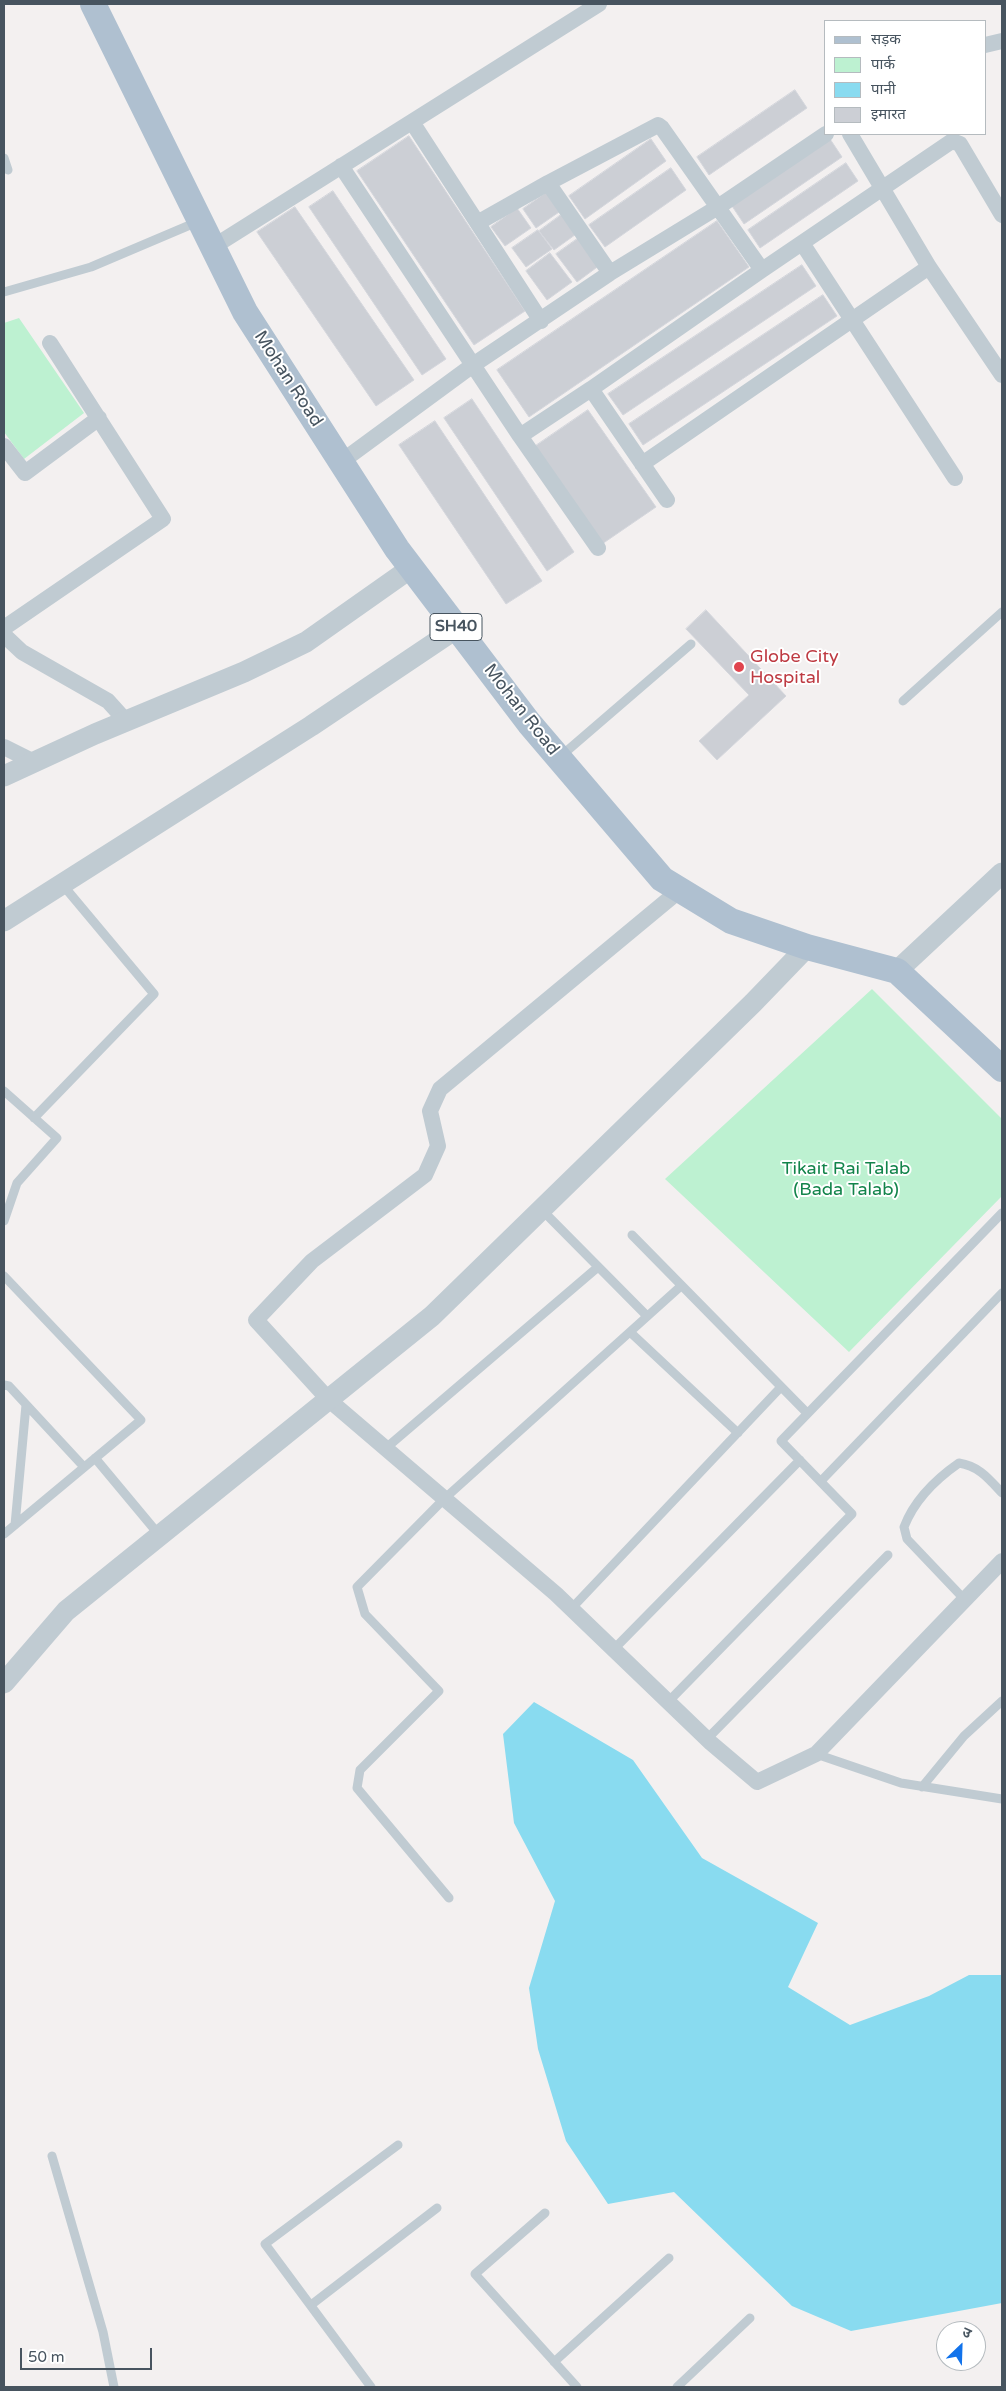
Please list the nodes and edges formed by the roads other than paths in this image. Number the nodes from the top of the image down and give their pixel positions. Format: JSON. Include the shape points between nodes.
{"nodes":[{"id":1,"x":93,"y":4,"type":"edge"},
{"id":2,"x":599,"y":4,"type":"edge"},
{"id":3,"x":1002,"y":41,"type":"edge"},
{"id":4,"x":986,"y":45,"type":"edge"},
{"id":5,"x":412,"y":122,"type":"junction"},
{"id":6,"x":825,"y":135,"type":"edge"},
{"id":7,"x":851,"y":135,"type":"edge"},
{"id":8,"x":4,"y":158,"type":"edge"},
{"id":9,"x":341,"y":166,"type":"junction"},
{"id":10,"x":8,"y":170,"type":"dead end"},
{"id":11,"x":548,"y":183,"type":"junction"},
{"id":12,"x":884,"y":189,"type":"junction"},
{"id":13,"x":718,"y":207,"type":"junction"},
{"id":14,"x":1002,"y":214,"type":"edge"},
{"id":15,"x":200,"y":221,"type":"junction"},
{"id":16,"x":478,"y":222,"type":"junction"},
{"id":17,"x":802,"y":243,"type":"junction"},
{"id":18,"x":213,"y":248,"type":"junction"},
{"id":19,"x":929,"y":267,"type":"junction"},
{"id":20,"x":762,"y":270,"type":"junction"},
{"id":21,"x":610,"y":273,"type":"junction"},
{"id":22,"x":4,"y":292,"type":"edge"},
{"id":23,"x":541,"y":321,"type":"junction"},
{"id":24,"x":852,"y":322,"type":"junction"},
{"id":25,"x":50,"y":343,"type":"dead end"},
{"id":26,"x":473,"y":365,"type":"junction"},
{"id":27,"x":1002,"y":376,"type":"edge"},
{"id":28,"x":591,"y":389,"type":"junction"},
{"id":29,"x":99,"y":418,"type":"junction"},
{"id":30,"x":520,"y":436,"type":"junction"},
{"id":31,"x":4,"y":446,"type":"edge"},
{"id":32,"x":341,"y":462,"type":"junction"},
{"id":33,"x":642,"y":464,"type":"junction"},
{"id":34,"x":955,"y":478,"type":"dead end"},
{"id":35,"x":667,"y":500,"type":"dead end"},
{"id":36,"x":598,"y":548,"type":"dead end"},
{"id":37,"x":411,"y":568,"type":"junction"},
{"id":38,"x":1002,"y":612,"type":"edge"},
{"id":39,"x":4,"y":628,"type":"edge"},
{"id":40,"x":457,"y":628,"type":"junction"},
{"id":41,"x":4,"y":635,"type":"edge"},
{"id":42,"x":691,"y":644,"type":"dead end"},
{"id":43,"x":903,"y":701,"type":"dead end"},
{"id":44,"x":126,"y":721,"type":"junction"},
{"id":45,"x":4,"y":747,"type":"edge"},
{"id":46,"x":559,"y":758,"type":"junction"},
{"id":47,"x":34,"y":762,"type":"junction"},
{"id":48,"x":4,"y":776,"type":"edge"},
{"id":49,"x":1002,"y":873,"type":"edge"},
{"id":50,"x":62,"y":884,"type":"junction"},
{"id":51,"x":680,"y":890,"type":"junction"},
{"id":52,"x":4,"y":921,"type":"edge"},
{"id":53,"x":807,"y":947,"type":"junction"},
{"id":54,"x":897,"y":971,"type":"junction"},
{"id":55,"x":1002,"y":1068,"type":"edge"},
{"id":56,"x":4,"y":1091,"type":"edge"},
{"id":57,"x":34,"y":1118,"type":"junction"},
{"id":58,"x":541,"y":1209,"type":"junction"},
{"id":59,"x":1002,"y":1213,"type":"edge"},
{"id":60,"x":4,"y":1221,"type":"edge"},
{"id":61,"x":632,"y":1235,"type":"dead end"},
{"id":62,"x":598,"y":1267,"type":"junction"},
{"id":63,"x":4,"y":1276,"type":"edge"},
{"id":64,"x":681,"y":1286,"type":"junction"},
{"id":65,"x":1002,"y":1293,"type":"edge"},
{"id":66,"x":648,"y":1316,"type":"junction"},
{"id":67,"x":630,"y":1332,"type":"junction"},
{"id":68,"x":4,"y":1386,"type":"edge"},
{"id":69,"x":781,"y":1387,"type":"junction"},
{"id":70,"x":329,"y":1400,"type":"junction"},
{"id":71,"x":26,"y":1405,"type":"junction"},
{"id":72,"x":807,"y":1413,"type":"junction"},
{"id":73,"x":738,"y":1433,"type":"junction"},
{"id":74,"x":386,"y":1448,"type":"junction"},
{"id":75,"x":94,"y":1458,"type":"junction"},
{"id":76,"x":800,"y":1460,"type":"junction"},
{"id":77,"x":84,"y":1467,"type":"junction"},
{"id":78,"x":820,"y":1481,"type":"junction"},
{"id":79,"x":1002,"y":1493,"type":"edge"},
{"id":80,"x":444,"y":1498,"type":"junction"},
{"id":81,"x":15,"y":1524,"type":"junction"},
{"id":82,"x":4,"y":1534,"type":"edge"},
{"id":83,"x":160,"y":1536,"type":"junction"},
{"id":84,"x":888,"y":1555,"type":"dead end"},
{"id":85,"x":1002,"y":1561,"type":"edge"},
{"id":86,"x":965,"y":1600,"type":"junction"},
{"id":87,"x":571,"y":1609,"type":"junction"},
{"id":88,"x":614,"y":1649,"type":"junction"},
{"id":89,"x":4,"y":1683,"type":"edge"},
{"id":90,"x":1002,"y":1700,"type":"edge"},
{"id":91,"x":668,"y":1702,"type":"junction"},
{"id":92,"x":707,"y":1739,"type":"junction"},
{"id":93,"x":816,"y":1754,"type":"junction"},
{"id":94,"x":922,"y":1787,"type":"junction"},
{"id":95,"x":1002,"y":1800,"type":"edge"},
{"id":96,"x":448,"y":1898,"type":"dead end"},
{"id":97,"x":398,"y":2145,"type":"dead end"},
{"id":98,"x":52,"y":2156,"type":"dead end"},
{"id":99,"x":438,"y":2208,"type":"dead end"},
{"id":100,"x":545,"y":2213,"type":"dead end"},
{"id":101,"x":669,"y":2258,"type":"dead end"},
{"id":102,"x":311,"y":2305,"type":"junction"},
{"id":103,"x":750,"y":2318,"type":"dead end"},
{"id":104,"x":554,"y":2362,"type":"junction"},
{"id":105,"x":114,"y":2387,"type":"edge"},
{"id":106,"x":371,"y":2387,"type":"edge"},
{"id":107,"x":577,"y":2387,"type":"edge"},
{"id":108,"x":677,"y":2387,"type":"edge"}],
"edges":[{"from":1,"to":15,"type":"main road","name":"Mohan Road","number":"SH40"},
{"from":2,"to":5,"type":"street"},
{"from":3,"to":4,"type":"street"},
{"from":5,"to":9,"type":"street"},
{"from":5,"to":16,"type":"street"},
{"from":6,"to":13,"type":"street"},
{"from":7,"to":12,"type":"street"},
{"from":8,"to":10,"type":"lane"},
{"from":9,"to":18,"type":"street"},
{"from":9,"to":26,"type":"street"},
{"from":11,"to":13,"type":"street","via":[[656,125],[660,126]]},
{"from":11,"to":16,"type":"street"},
{"from":11,"to":21,"type":"street"},
{"from":12,"to":14,"type":"street","via":[[955,141],[960,144]]},
{"from":12,"to":17,"type":"street"},
{"from":12,"to":19,"type":"street"},
{"from":13,"to":20,"type":"street"},
{"from":13,"to":21,"type":"street"},
{"from":15,"to":18,"type":"main road","name":"Mohan Road","number":"SH40"},
{"from":15,"to":22,"type":"lane","via":[[91,266]]},
{"from":16,"to":23,"type":"street"},
{"from":17,"to":20,"type":"street"},
{"from":17,"to":24,"type":"street"},
{"from":18,"to":32,"type":"main road","name":"Mohan Road","number":"SH40","via":[[245,312]]},
{"from":19,"to":24,"type":"street"},
{"from":19,"to":27,"type":"street"},
{"from":20,"to":28,"type":"street"},
{"from":21,"to":23,"type":"street"},
{"from":23,"to":26,"type":"street"},
{"from":24,"to":33,"type":"street"},
{"from":24,"to":34,"type":"street"},
{"from":25,"to":29,"type":"street"},
{"from":26,"to":30,"type":"street"},
{"from":26,"to":32,"type":"street"},
{"from":28,"to":30,"type":"street"},
{"from":28,"to":33,"type":"street"},
{"from":29,"to":31,"type":"street","via":[[25,473]]},
{"from":29,"to":39,"type":"street","via":[[164,519]]},
{"from":30,"to":36,"type":"street"},
{"from":32,"to":37,"type":"main road","name":"Mohan Road","number":"SH40"},
{"from":33,"to":35,"type":"street"},
{"from":37,"to":40,"type":"main road","name":"Mohan Road","number":"SH40"},
{"from":37,"to":44,"type":"street","via":[[306,642],[244,672]]},
{"from":38,"to":43,"type":"lane"},
{"from":40,"to":46,"type":"main road","name":"Mohan Road","number":"SH40"},
{"from":40,"to":50,"type":"street","via":[[303,731]]},
{"from":41,"to":44,"type":"street","via":[[22,652],[108,701]]},
{"from":42,"to":46,"type":"lane"},
{"from":44,"to":47,"type":"street"},
{"from":45,"to":47,"type":"street"},
{"from":46,"to":51,"type":"main road","name":"Mohan Road","number":"SH40","via":[[662,879]]},
{"from":47,"to":48,"type":"street"},
{"from":49,"to":54,"type":"street"},
{"from":50,"to":52,"type":"street"},
{"from":50,"to":57,"type":"lane","via":[[154,994]]},
{"from":51,"to":53,"type":"main road","name":"Mohan Road","number":"SH40","via":[[731,922]]},
{"from":51,"to":70,"type":"street","via":[[440,1090],[430,1111],[438,1146],[425,1175],[312,1261],[256,1320]]},
{"from":53,"to":54,"type":"main road","name":"Mohan Road","number":"SH40"},
{"from":53,"to":58,"type":"street"},
{"from":54,"to":55,"type":"main road","name":"Mohan Road","number":"SH40"},
{"from":56,"to":57,"type":"lane"},
{"from":57,"to":60,"type":"lane","via":[[57,1138],[17,1183]]},
{"from":58,"to":62,"type":"lane"},
{"from":58,"to":70,"type":"street","via":[[432,1316]]},
{"from":59,"to":72,"type":"lane"},
{"from":61,"to":64,"type":"lane"},
{"from":62,"to":66,"type":"lane"},
{"from":62,"to":74,"type":"lane"},
{"from":63,"to":75,"type":"lane","via":[[141,1420]]},
{"from":64,"to":66,"type":"lane"},
{"from":64,"to":69,"type":"lane"},
{"from":65,"to":78,"type":"lane"},
{"from":66,"to":67,"type":"lane"},
{"from":67,"to":73,"type":"lane"},
{"from":67,"to":80,"type":"lane"},
{"from":68,"to":71,"type":"lane","via":[[9,1386]]},
{"from":69,"to":72,"type":"lane"},
{"from":69,"to":73,"type":"lane"},
{"from":70,"to":74,"type":"street"},
{"from":70,"to":83,"type":"street"},
{"from":71,"to":77,"type":"lane"},
{"from":71,"to":81,"type":"lane"},
{"from":72,"to":76,"type":"lane","via":[[781,1440]]},
{"from":73,"to":87,"type":"lane"},
{"from":74,"to":80,"type":"street"},
{"from":75,"to":77,"type":"lane"},
{"from":75,"to":83,"type":"lane"},
{"from":76,"to":78,"type":"lane"},
{"from":76,"to":88,"type":"lane"},
{"from":77,"to":81,"type":"lane"},
{"from":78,"to":91,"type":"lane","via":[[852,1514]]},
{"from":79,"to":86,"type":"lane","via":[[983,1472],[959,1463],[915,1504],[904,1527],[907,1539]]},
{"from":80,"to":87,"type":"street"},
{"from":80,"to":96,"type":"lane","via":[[357,1587],[365,1614],[439,1691],[360,1770],[357,1788]]},
{"from":81,"to":82,"type":"lane"},
{"from":83,"to":89,"type":"street","via":[[66,1611]]},
{"from":84,"to":92,"type":"lane"},
{"from":85,"to":86,"type":"street"},
{"from":86,"to":93,"type":"street"},
{"from":87,"to":88,"type":"street"},
{"from":88,"to":91,"type":"street"},
{"from":90,"to":94,"type":"lane","via":[[964,1736]]},
{"from":91,"to":92,"type":"street"},
{"from":92,"to":93,"type":"street","via":[[757,1782]]},
{"from":93,"to":94,"type":"lane"},
{"from":94,"to":95,"type":"lane"},
{"from":97,"to":102,"type":"lane","via":[[265,2244]]},
{"from":98,"to":105,"type":"lane","via":[[103,2332]]},
{"from":99,"to":102,"type":"lane"},
{"from":100,"to":104,"type":"lane","via":[[475,2274]]},
{"from":101,"to":104,"type":"lane"},
{"from":102,"to":106,"type":"lane"},
{"from":103,"to":108,"type":"lane"},
{"from":104,"to":107,"type":"lane"}]}
